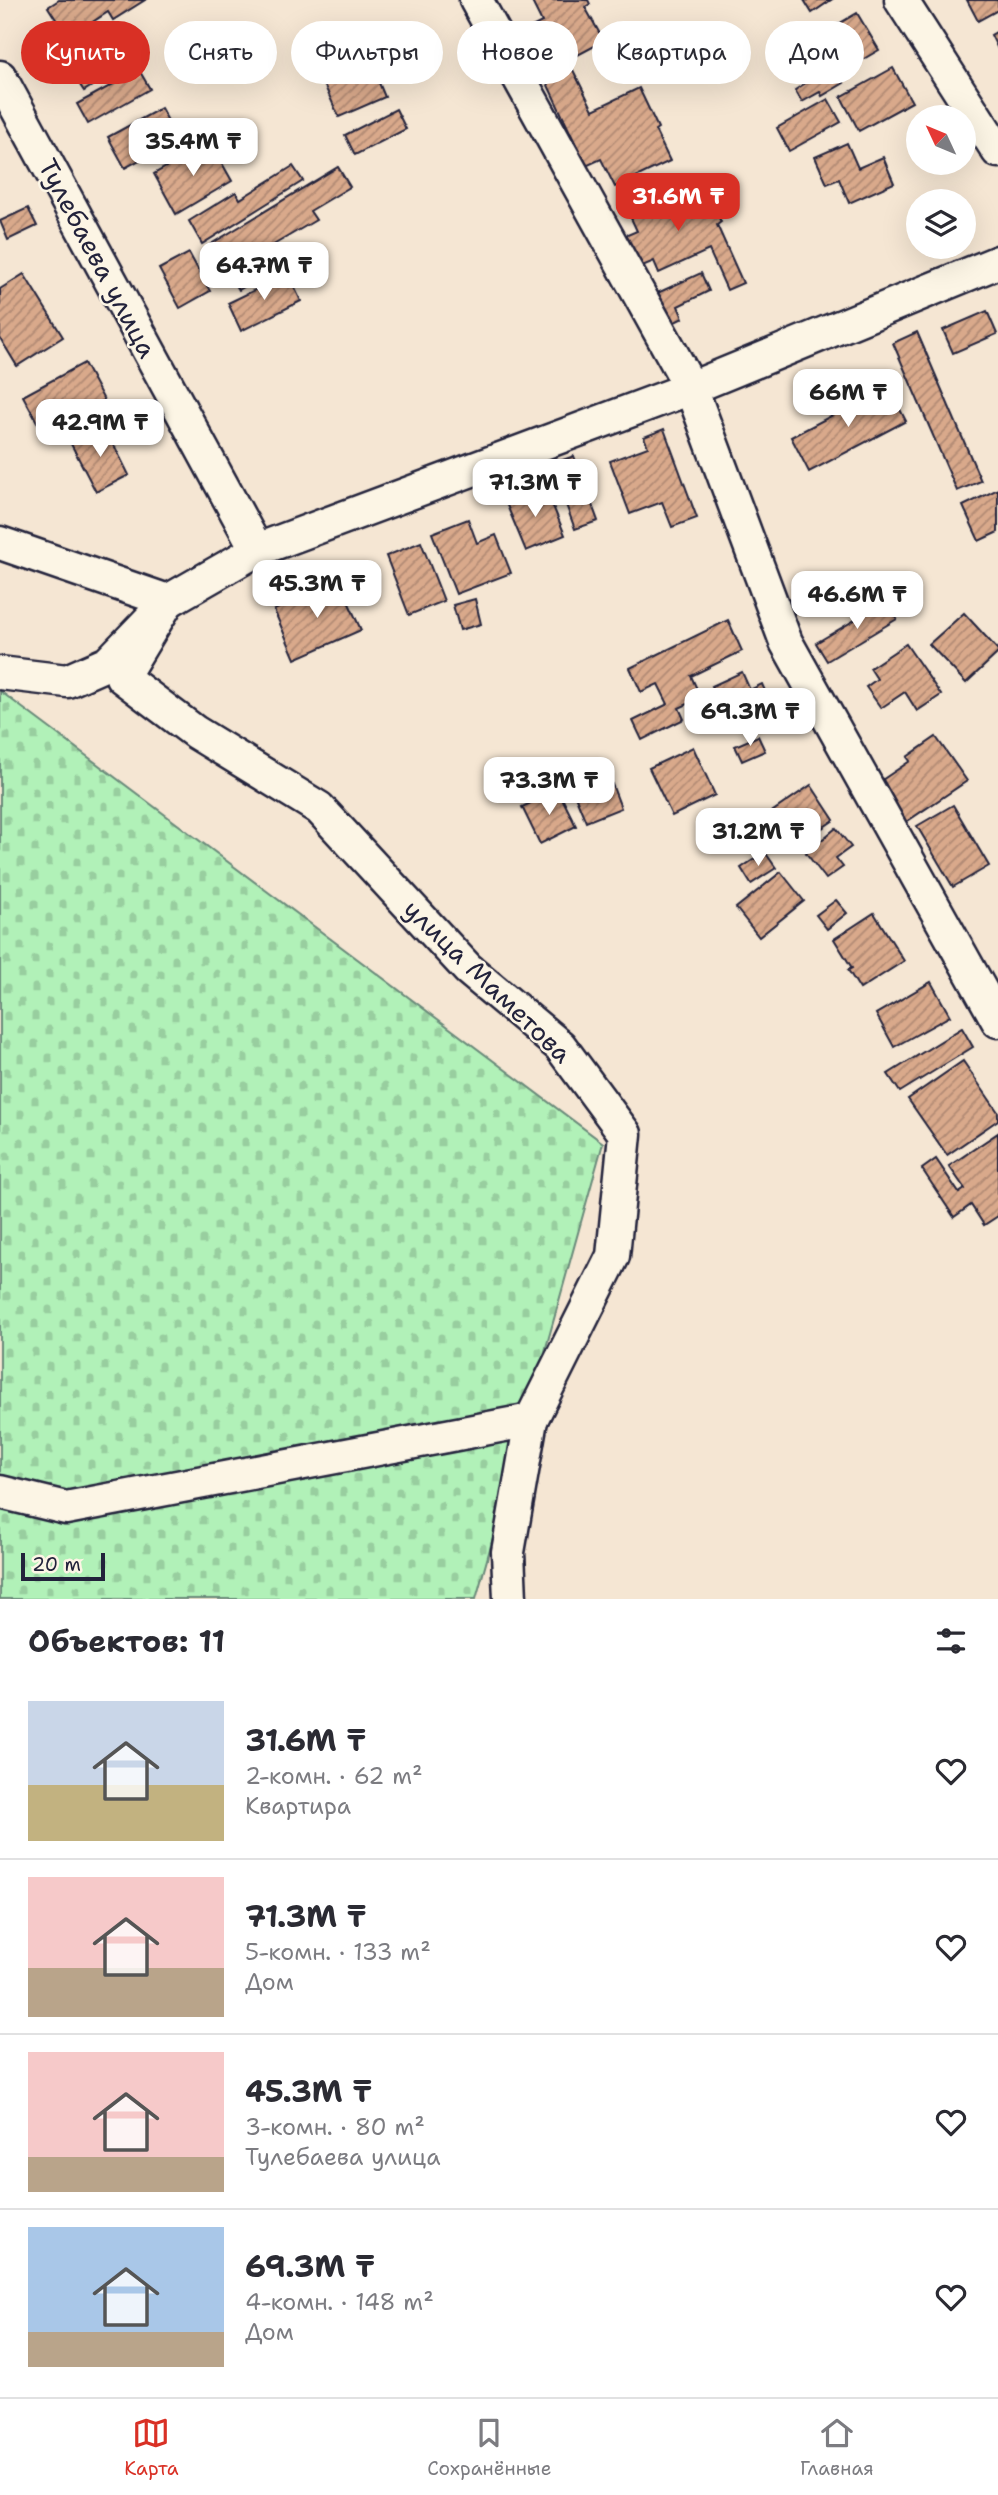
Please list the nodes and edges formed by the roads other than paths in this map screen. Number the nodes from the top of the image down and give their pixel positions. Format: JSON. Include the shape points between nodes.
{"nodes":[{"id":1,"x":476,"y":0,"type":"edge"},
{"id":2,"x":901,"y":0,"type":"edge"},
{"id":3,"x":0,"y":77,"type":"edge"},
{"id":4,"x":998,"y":151,"type":"edge"},
{"id":5,"x":998,"y":262,"type":"edge"},
{"id":6,"x":691,"y":388,"type":"junction"},
{"id":7,"x":0,"y":543,"type":"edge"},
{"id":8,"x":257,"y":550,"type":"junction"},
{"id":9,"x":168,"y":601,"type":"junction"},
{"id":10,"x":0,"y":673,"type":"edge"},
{"id":11,"x":998,"y":1021,"type":"edge"},
{"id":12,"x":531,"y":1420,"type":"junction"},
{"id":13,"x":0,"y":1492,"type":"edge"},
{"id":14,"x":510,"y":1599,"type":"edge"}],
"edges":[{"from":1,"to":6,"type":"street"},
{"from":2,"to":4,"type":"street"},
{"from":3,"to":8,"type":"street","name":"Тулебаева улица"},
{"from":5,"to":6,"type":"street"},
{"from":6,"to":8,"type":"street"},
{"from":6,"to":11,"type":"street","via":[[786,642]]},
{"from":7,"to":9,"type":"street"},
{"from":8,"to":9,"type":"street"},
{"from":9,"to":10,"type":"street","via":[[108,663],[67,681]]},
{"from":9,"to":12,"type":"street","name":"улица Маметова","via":[[122,677],[195,732],[319,808],[468,969],[560,1046],[625,1134],[613,1256]]},
{"from":12,"to":13,"type":"street","via":[[66,1508]]},
{"from":12,"to":14,"type":"street","name":"улица Маметова","via":[[508,1552]]}]}
